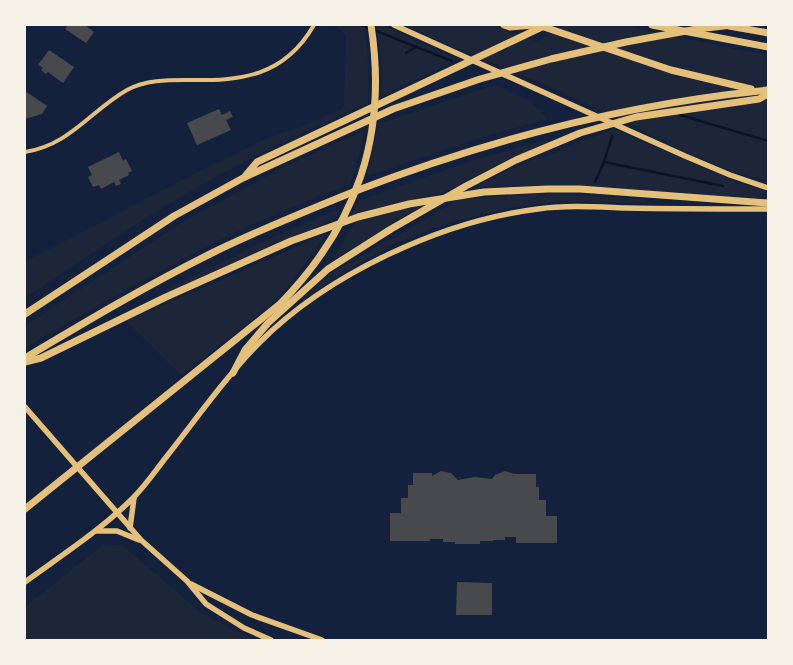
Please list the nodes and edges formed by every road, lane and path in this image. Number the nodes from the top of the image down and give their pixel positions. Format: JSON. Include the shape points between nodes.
{"nodes":[{"id":1,"x":314,"y":25,"type":"edge"},
{"id":2,"x":371,"y":25,"type":"edge"},
{"id":3,"x":394,"y":25,"type":"edge"},
{"id":4,"x":504,"y":25,"type":"edge"},
{"id":5,"x":533,"y":25,"type":"edge"},
{"id":6,"x":538,"y":25,"type":"edge"},
{"id":7,"x":546,"y":25,"type":"edge"},
{"id":8,"x":652,"y":25,"type":"edge"},
{"id":9,"x":722,"y":25,"type":"edge"},
{"id":10,"x":732,"y":25,"type":"edge"},
{"id":11,"x":768,"y":33,"type":"edge"},
{"id":12,"x":768,"y":47,"type":"edge"},
{"id":13,"x":768,"y":92,"type":"edge"},
{"id":14,"x":25,"y":152,"type":"edge"},
{"id":15,"x":243,"y":178,"type":"junction"},
{"id":16,"x":768,"y":188,"type":"edge"},
{"id":17,"x":768,"y":202,"type":"edge"},
{"id":18,"x":768,"y":209,"type":"edge"},
{"id":19,"x":25,"y":314,"type":"edge"},
{"id":20,"x":25,"y":360,"type":"edge"},
{"id":21,"x":233,"y":374,"type":"junction"},
{"id":22,"x":25,"y":407,"type":"edge"},
{"id":23,"x":134,"y":497,"type":"junction"},
{"id":24,"x":25,"y":509,"type":"edge"},
{"id":25,"x":117,"y":512,"type":"junction"},
{"id":26,"x":130,"y":528,"type":"junction"},
{"id":27,"x":96,"y":531,"type":"junction"},
{"id":28,"x":140,"y":540,"type":"junction"},
{"id":29,"x":25,"y":582,"type":"edge"},
{"id":30,"x":187,"y":582,"type":"junction"},
{"id":31,"x":271,"y":640,"type":"edge"},
{"id":32,"x":322,"y":640,"type":"edge"}],
"edges":[{"from":1,"to":14,"type":"street","via":[[297,49],[272,68],[248,77],[212,81],[167,80],[138,86],[101,107],[64,138]]},
{"from":2,"to":24,"type":"highway","via":[[376,74],[372,136],[352,200],[317,262],[280,304]]},
{"from":3,"to":16,"type":"main road","via":[[684,156]]},
{"from":4,"to":5,"type":"highway"},
{"from":6,"to":13,"type":"highway","via":[[671,70]]},
{"from":7,"to":15,"type":"highway","via":[[257,162]]},
{"from":8,"to":12,"type":"highway"},
{"from":9,"to":11,"type":"highway"},
{"from":10,"to":15,"type":"highway","via":[[626,42],[480,79],[393,109]]},
{"from":13,"to":20,"type":"highway","via":[[719,95],[644,106],[550,128],[420,168],[326,203],[214,252],[124,300]]},
{"from":13,"to":21,"type":"highway","via":[[759,99],[636,117],[580,133],[466,186],[328,269],[268,324],[245,350]]},
{"from":15,"to":19,"type":"highway","via":[[174,216]]},
{"from":17,"to":20,"type":"highway","via":[[548,188],[484,192],[409,204],[358,217],[291,241],[41,358]]},
{"from":18,"to":21,"type":"main road","via":[[558,207],[480,220],[386,255],[332,287],[259,343]]},
{"from":21,"to":23,"type":"main road"},
{"from":22,"to":25,"type":"main road"},
{"from":23,"to":25,"type":"main road"},
{"from":23,"to":26,"type":"main road"},
{"from":25,"to":26,"type":"main road"},
{"from":25,"to":27,"type":"main road"},
{"from":26,"to":28,"type":"main road"},
{"from":27,"to":28,"type":"main road","via":[[117,531]]},
{"from":27,"to":29,"type":"main road"},
{"from":28,"to":30,"type":"main road"},
{"from":30,"to":31,"type":"main road","via":[[206,604],[244,628]]},
{"from":30,"to":32,"type":"main road","via":[[252,615]]}]}
